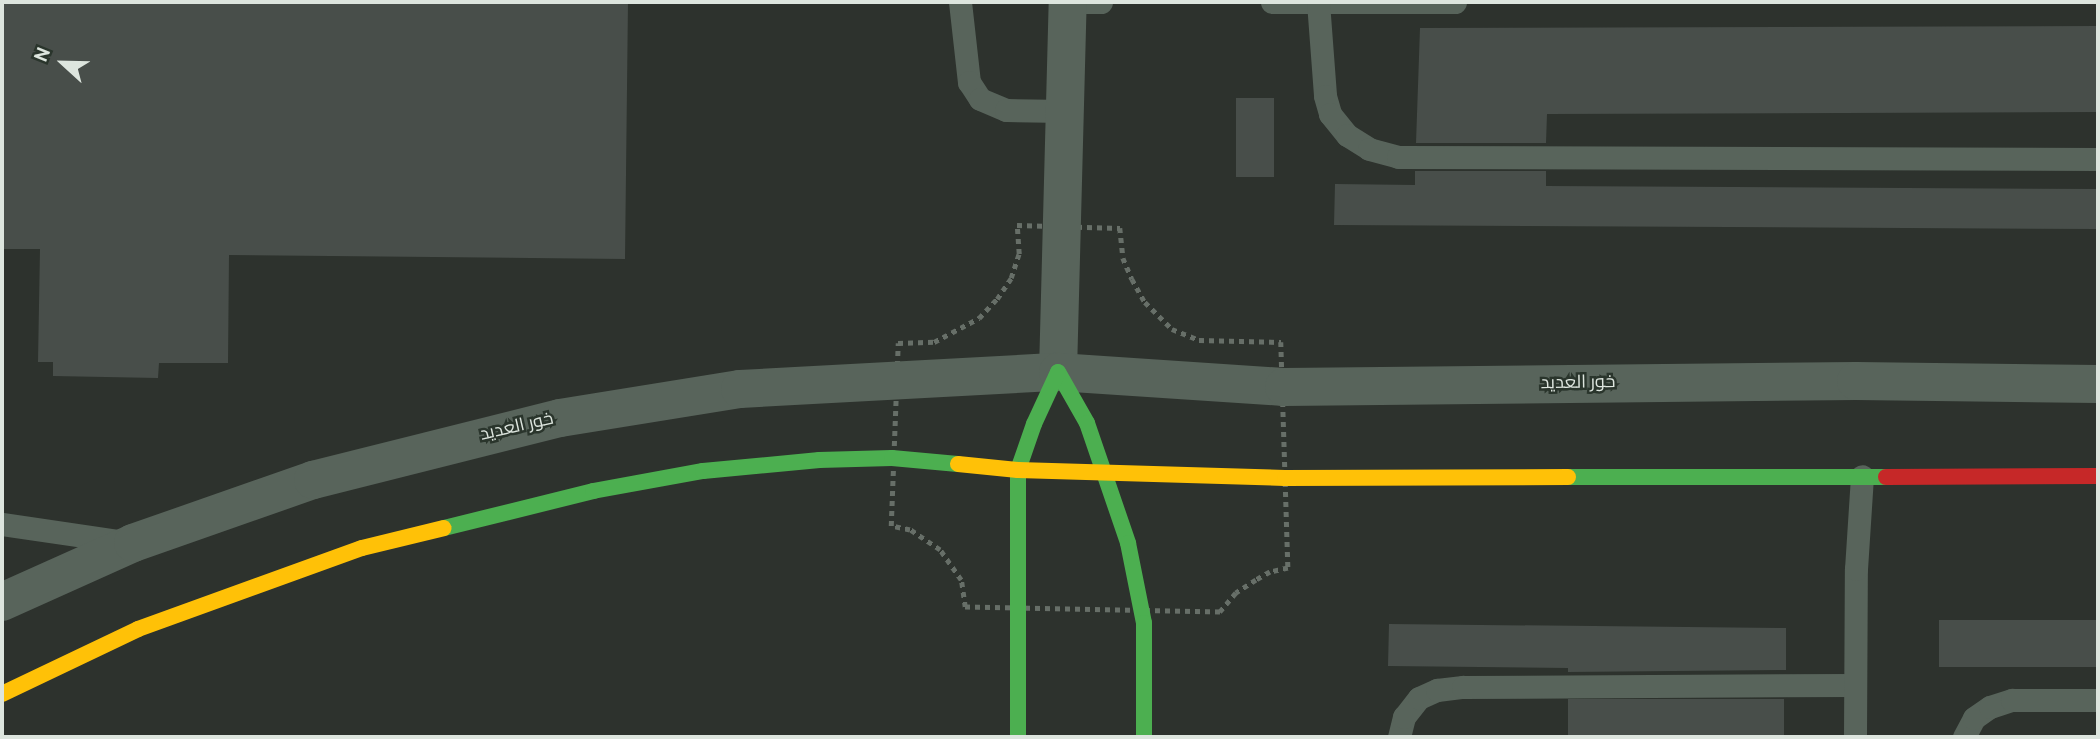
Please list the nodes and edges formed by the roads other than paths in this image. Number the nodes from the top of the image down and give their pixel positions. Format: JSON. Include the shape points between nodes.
{"nodes":[{"id":1,"x":960,"y":2,"type":"edge"},
{"id":2,"x":1068,"y":2,"type":"edge"},
{"id":3,"x":1101,"y":2,"type":"edge"},
{"id":4,"x":1272,"y":2,"type":"edge"},
{"id":5,"x":1455,"y":2,"type":"edge"},
{"id":6,"x":1318,"y":3,"type":"edge"},
{"id":7,"x":1065,"y":111,"type":"junction"},
{"id":8,"x":2098,"y":159,"type":"edge"},
{"id":9,"x":1058,"y":372,"type":"junction"},
{"id":10,"x":2098,"y":384,"type":"edge"},
{"id":11,"x":1018,"y":470,"type":"junction"},
{"id":12,"x":1106,"y":473,"type":"junction"},
{"id":13,"x":1862,"y":476,"type":"junction"},
{"id":14,"x":2098,"y":476,"type":"edge"},
{"id":15,"x":2,"y":524,"type":"edge"},
{"id":16,"x":133,"y":543,"type":"junction"},
{"id":17,"x":2,"y":602,"type":"edge"},
{"id":18,"x":1855,"y":685,"type":"junction"},
{"id":19,"x":2,"y":694,"type":"edge"},
{"id":20,"x":2098,"y":700,"type":"edge"},
{"id":21,"x":1018,"y":737,"type":"edge"},
{"id":22,"x":1144,"y":737,"type":"edge"},
{"id":23,"x":1399,"y":737,"type":"edge"},
{"id":24,"x":1855,"y":737,"type":"edge"},
{"id":25,"x":1964,"y":737,"type":"edge"}],
"edges":[{"from":1,"to":7,"type":"lane","via":[[969,82],[981,99],[1006,110]]},
{"from":2,"to":3,"type":"lane"},
{"from":2,"to":7,"type":"street"},
{"from":4,"to":6,"type":"lane"},
{"from":5,"to":6,"type":"lane"},
{"from":6,"to":8,"type":"lane","via":[[1330,114],[1347,135],[1369,149],[1398,157]]},
{"from":7,"to":9,"type":"street"},
{"from":9,"to":10,"type":"street","name":"خور العديد","via":[[1284,387],[1856,381]]},
{"from":9,"to":11,"type":"street"},
{"from":9,"to":12,"type":"street","via":[[1087,423]]},
{"from":9,"to":16,"type":"street","name":"خور العديد","via":[[740,389],[623,407],[486,434],[326,477]]},
{"from":11,"to":12,"type":"street"},
{"from":11,"to":19,"type":"street","via":[[892,458],[818,460],[703,471],[593,491],[362,548],[138,629]]},
{"from":11,"to":21,"type":"street"},
{"from":12,"to":13,"type":"street","via":[[1285,478]]},
{"from":12,"to":22,"type":"street","via":[[1142,608]]},
{"from":13,"to":14,"type":"street"},
{"from":13,"to":18,"type":"lane"},
{"from":15,"to":16,"type":"lane"},
{"from":16,"to":17,"type":"street","name":"خور العديد"},
{"from":18,"to":23,"type":"lane","via":[[1463,687],[1419,698],[1404,717]]},
{"from":18,"to":24,"type":"lane"},
{"from":20,"to":25,"type":"lane","via":[[2012,700],[1974,718]]}]}
